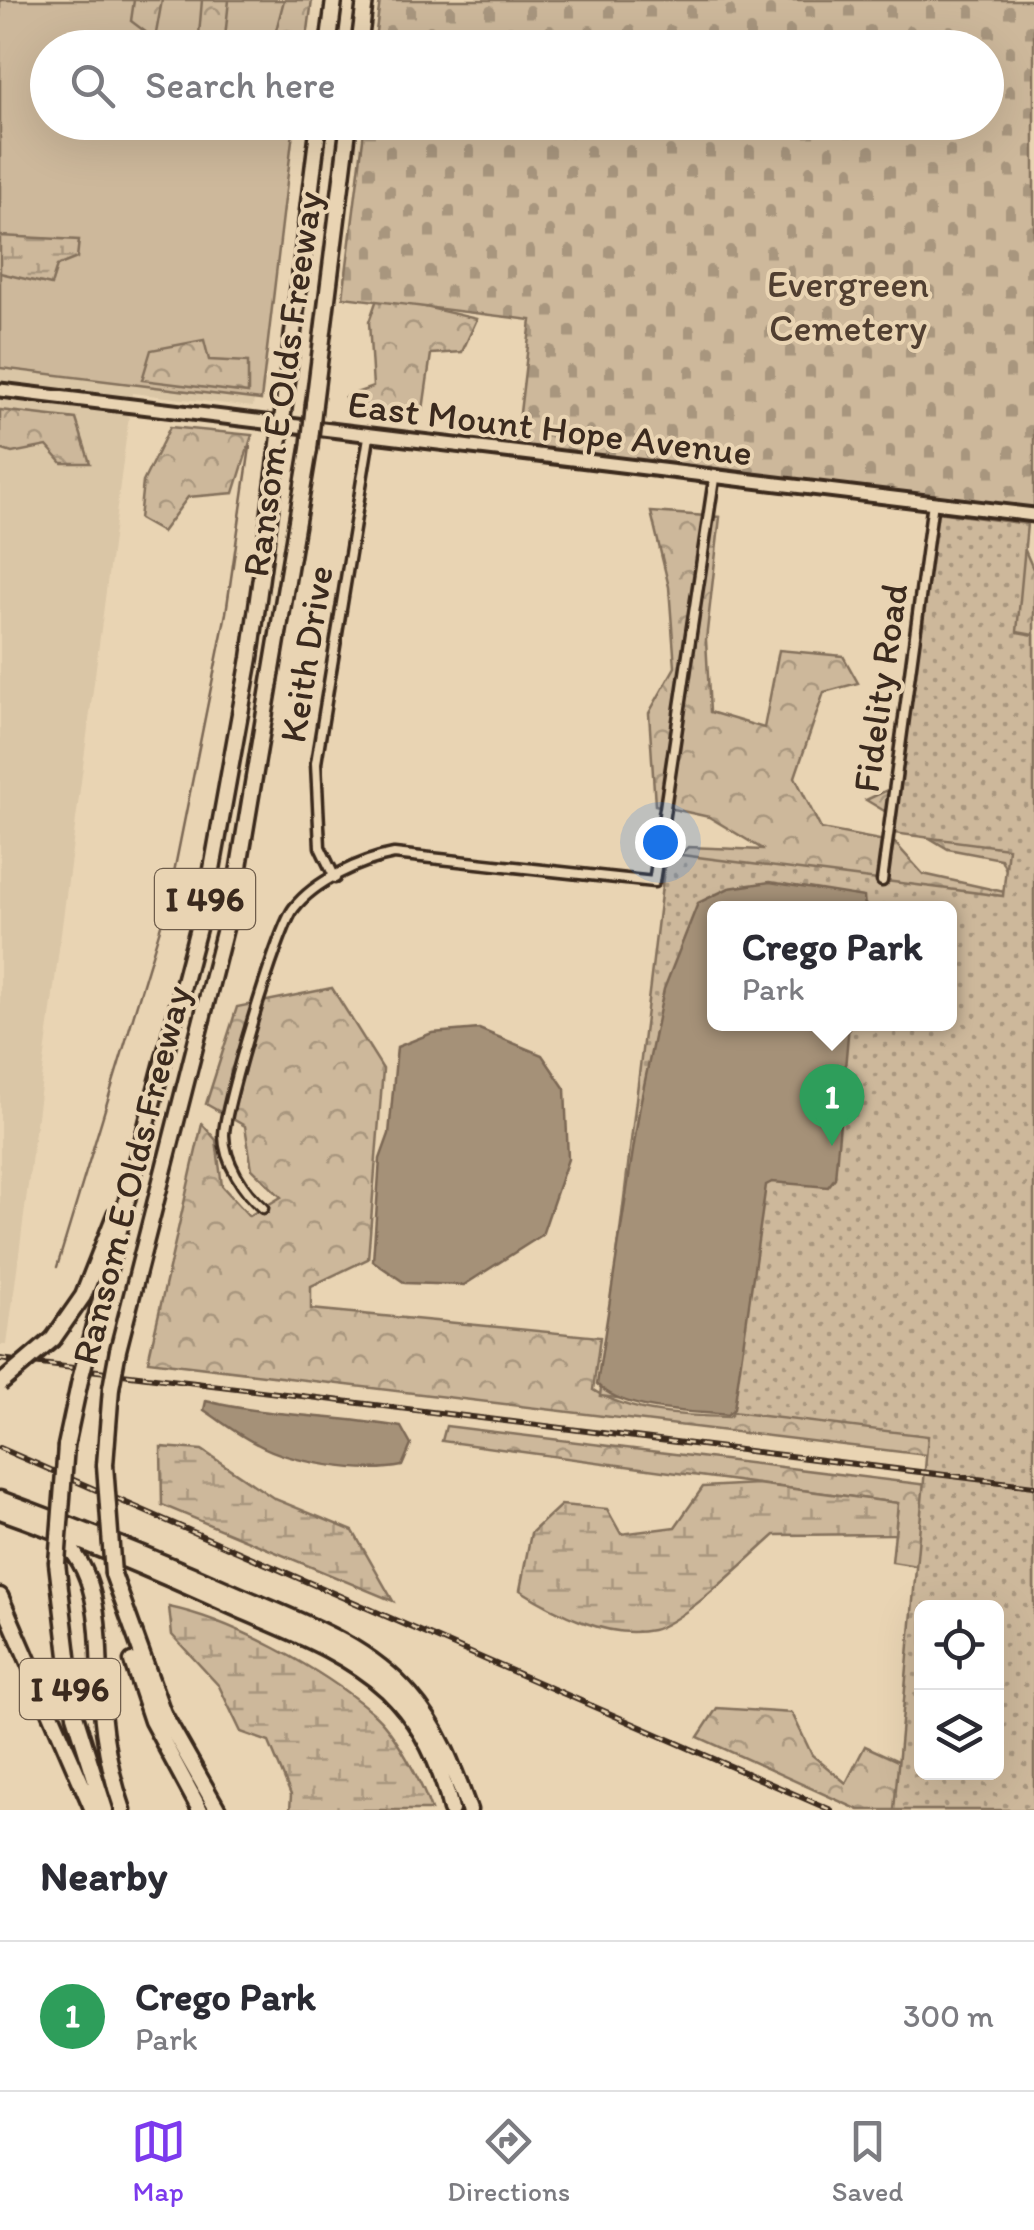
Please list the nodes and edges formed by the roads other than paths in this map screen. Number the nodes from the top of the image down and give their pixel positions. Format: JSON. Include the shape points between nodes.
{"nodes":[{"id":1,"x":334,"y":0,"type":"edge"},
{"id":2,"x":365,"y":0,"type":"edge"},
{"id":3,"x":330,"y":30,"type":"edge"},
{"id":4,"x":361,"y":30,"type":"edge"},
{"id":5,"x":317,"y":140,"type":"edge"},
{"id":6,"x":348,"y":140,"type":"edge"},
{"id":7,"x":0,"y":390,"type":"edge"},
{"id":8,"x":369,"y":437,"type":"junction"},
{"id":9,"x":714,"y":479,"type":"junction"},
{"id":10,"x":933,"y":502,"type":"junction"},
{"id":11,"x":1034,"y":514,"type":"edge"},
{"id":12,"x":336,"y":878,"type":"junction"},
{"id":13,"x":882,"y":880,"type":"dead end"},
{"id":14,"x":142,"y":1145,"type":"junction"},
{"id":15,"x":262,"y":1208,"type":"dead end"},
{"id":16,"x":0,"y":1384,"type":"edge"},
{"id":17,"x":0,"y":1499,"type":"edge"},
{"id":18,"x":0,"y":1511,"type":"edge"},
{"id":19,"x":37,"y":1524,"type":"junction"},
{"id":20,"x":113,"y":1574,"type":"junction"},
{"id":21,"x":0,"y":1596,"type":"edge"},
{"id":22,"x":93,"y":1810,"type":"edge"},
{"id":23,"x":105,"y":1810,"type":"edge"},
{"id":24,"x":123,"y":1810,"type":"edge"},
{"id":25,"x":200,"y":1810,"type":"edge"},
{"id":26,"x":218,"y":1810,"type":"edge"},
{"id":27,"x":451,"y":1810,"type":"edge"},
{"id":28,"x":466,"y":1810,"type":"edge"}],
"edges":[{"from":1,"to":3,"type":"highway"},
{"from":2,"to":4,"type":"highway"},
{"from":5,"to":14,"type":"highway","name":"Ransom E Olds Freeway","number":"I 496","bridge":true,"via":[[258,605],[220,831]]},
{"from":6,"to":20,"type":"highway","name":"Ransom E Olds Freeway","number":"I 496","bridge":true,"via":[[308,450],[236,885],[111,1388],[105,1465]]},
{"from":7,"to":8,"type":"street","name":"East Mount Hope Avenue"},
{"from":8,"to":9,"type":"street","name":"East Mount Hope Avenue"},
{"from":8,"to":12,"type":"street","name":"Keith Drive","via":[[316,762],[320,847]]},
{"from":9,"to":10,"type":"street","name":"East Mount Hope Avenue"},
{"from":9,"to":12,"type":"street","via":[[654,882],[394,854]]},
{"from":10,"to":11,"type":"street","name":"East Mount Hope Avenue"},
{"from":10,"to":13,"type":"street","name":"Fidelity Road"},
{"from":12,"to":15,"type":"street","via":[[296,905],[277,940],[226,1123],[232,1165]]},
{"from":14,"to":16,"type":"highway","bridge":true,"via":[[88,1284],[53,1339]]},
{"from":14,"to":23,"type":"highway","name":"Ransom E Olds Freeway","number":"I 496","bridge":true,"via":[[66,1446],[57,1563],[75,1715]]},
{"from":17,"to":28,"type":"highway","via":[[149,1555],[352,1648],[411,1696],[438,1733]]},
{"from":18,"to":19,"type":"highway"},
{"from":19,"to":24,"type":"highway","via":[[72,1549],[90,1584],[104,1728]]},
{"from":19,"to":27,"type":"highway","via":[[360,1668],[417,1727]]},
{"from":20,"to":25,"type":"highway","via":[[152,1722]]},
{"from":20,"to":26,"type":"highway","name":"Ransom E Olds Freeway","number":"I 496","via":[[162,1713]]},
{"from":21,"to":22,"type":"highway"}]}
